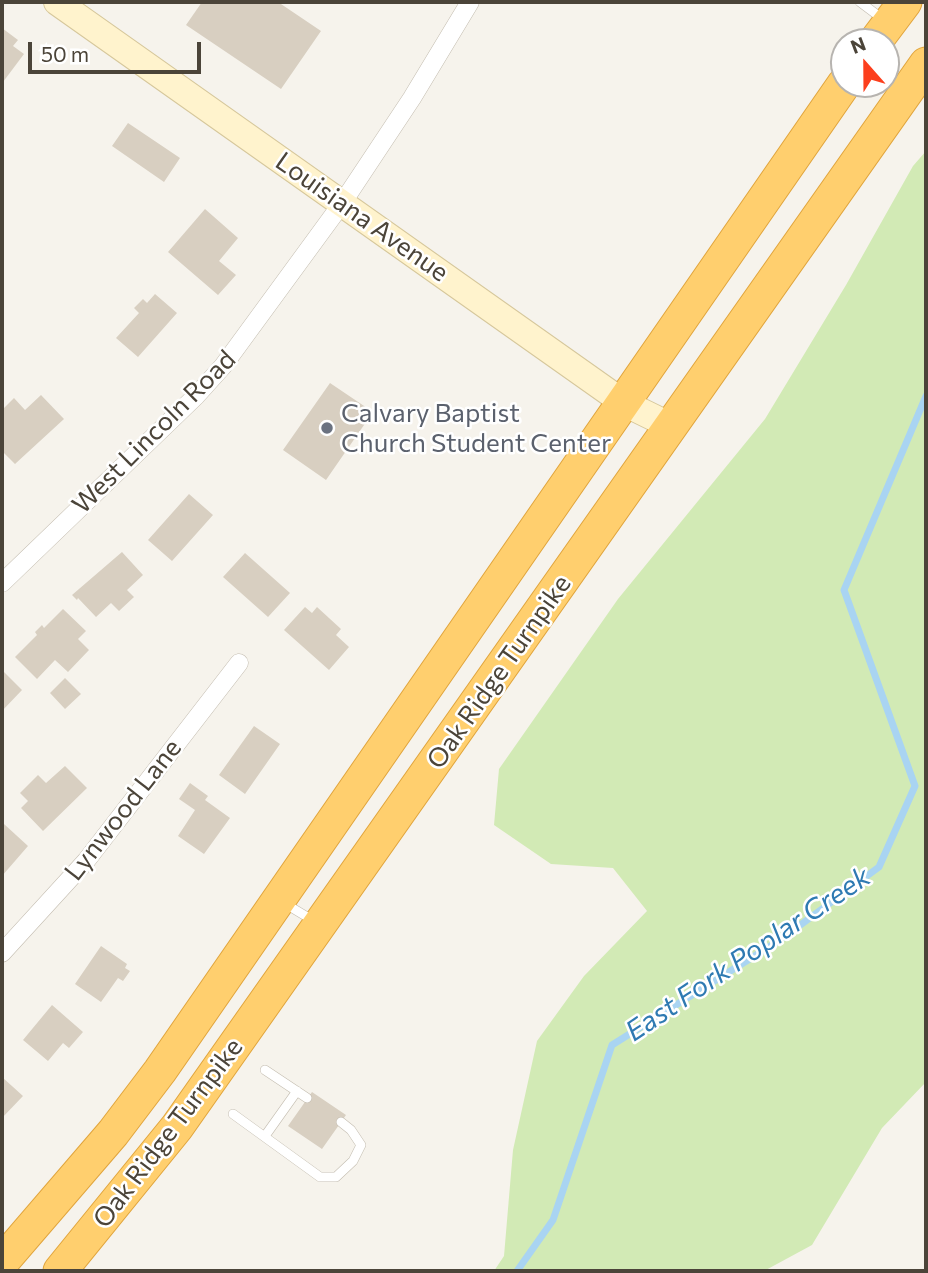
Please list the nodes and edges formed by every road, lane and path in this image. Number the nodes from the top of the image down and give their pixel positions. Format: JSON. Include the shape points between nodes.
{"nodes":[{"id":1,"x":57,"y":2,"type":"edge"},
{"id":2,"x":470,"y":2,"type":"edge"},
{"id":3,"x":860,"y":2,"type":"edge"},
{"id":4,"x":889,"y":22,"type":"edge"},
{"id":5,"x":926,"y":64,"type":"edge"},
{"id":6,"x":834,"y":98,"type":"edge"},
{"id":7,"x":343,"y":202,"type":"junction"},
{"id":8,"x":624,"y":403,"type":"junction"},
{"id":9,"x":671,"y":426,"type":"junction"},
{"id":10,"x":2,"y":583,"type":"edge"},
{"id":11,"x":239,"y":663,"type":"dead end"},
{"id":12,"x":279,"y":900,"type":"junction"},
{"id":13,"x":321,"y":925,"type":"junction"},
{"id":14,"x":2,"y":953,"type":"edge"},
{"id":15,"x":265,"y":1070,"type":"dead end"},
{"id":16,"x":297,"y":1091,"type":"junction"},
{"id":17,"x":307,"y":1098,"type":"dead end"},
{"id":18,"x":233,"y":1114,"type":"dead end"},
{"id":19,"x":341,"y":1122,"type":"dead end"},
{"id":20,"x":265,"y":1136,"type":"junction"},
{"id":21,"x":2,"y":1262,"type":"edge"},
{"id":22,"x":60,"y":1271,"type":"edge"}],
"edges":[{"from":1,"to":7,"type":"street","name":"Louisiana Avenue"},
{"from":2,"to":7,"type":"street","name":"West Lincoln Road"},
{"from":3,"to":4,"type":"lane"},
{"from":5,"to":9,"type":"highway","name":"Oak Ridge Turnpike"},
{"from":6,"to":8,"type":"highway","name":"Oak Ridge Turnpike"},
{"from":7,"to":8,"type":"street","name":"Louisiana Avenue"},
{"from":7,"to":10,"type":"street","name":"West Lincoln Road","via":[[223,366]]},
{"from":8,"to":9,"type":"street","name":"Louisiana Avenue"},
{"from":8,"to":12,"type":"highway","name":"Oak Ridge Turnpike"},
{"from":9,"to":13,"type":"highway","name":"Oak Ridge Turnpike"},
{"from":11,"to":14,"type":"street","name":"Lynwood Lane","via":[[86,861]]},
{"from":12,"to":13,"type":"lane"},
{"from":12,"to":21,"type":"highway","name":"Oak Ridge Turnpike","via":[[113,1133]]},
{"from":13,"to":22,"type":"highway","name":"Oak Ridge Turnpike","via":[[177,1127]]},
{"from":15,"to":16,"type":"lane"},
{"from":16,"to":17,"type":"lane"},
{"from":16,"to":20,"type":"lane"},
{"from":18,"to":20,"type":"lane"},
{"from":19,"to":20,"type":"lane","via":[[361,1145],[353,1161],[336,1177],[320,1177]]}]}
